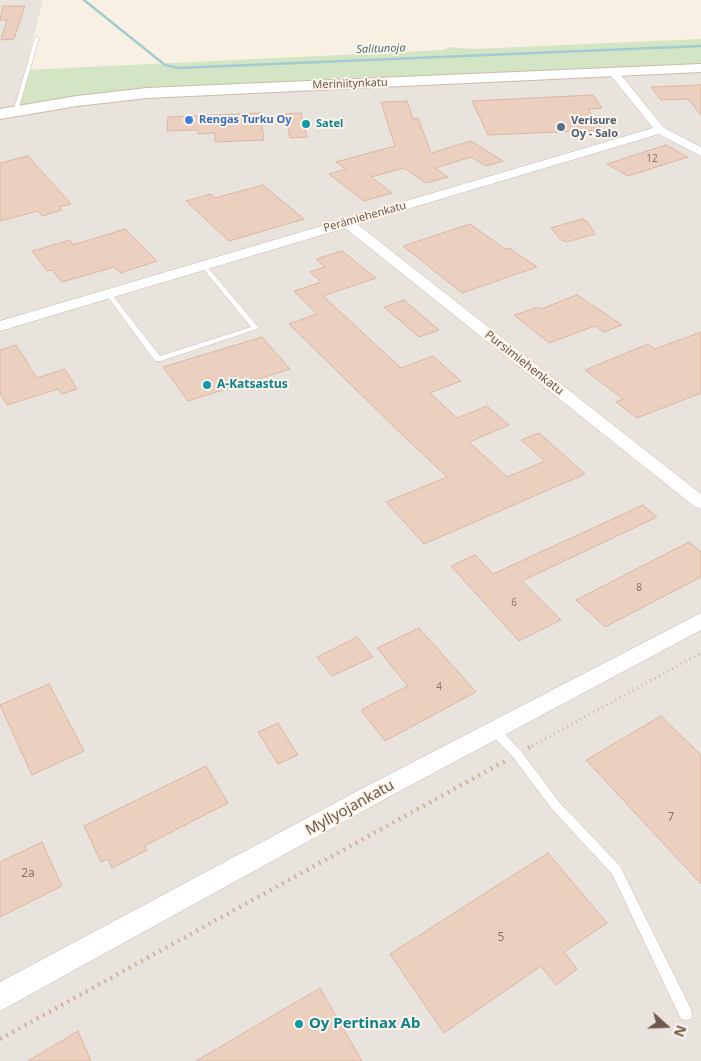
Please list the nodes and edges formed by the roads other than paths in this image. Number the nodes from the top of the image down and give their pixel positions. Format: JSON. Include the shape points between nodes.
{"nodes":[{"id":1,"x":37,"y":38,"type":"dead end"},
{"id":2,"x":701,"y":68,"type":"edge"},
{"id":3,"x":613,"y":72,"type":"junction"},
{"id":4,"x":7,"y":113,"type":"edge"},
{"id":5,"x":660,"y":130,"type":"junction"},
{"id":6,"x":701,"y":152,"type":"edge"},
{"id":7,"x":347,"y":223,"type":"junction"},
{"id":8,"x":203,"y":265,"type":"junction"},
{"id":9,"x":108,"y":293,"type":"junction"},
{"id":10,"x":0,"y":326,"type":"edge"},
{"id":11,"x":701,"y":503,"type":"edge"},
{"id":12,"x":701,"y":622,"type":"edge"},
{"id":13,"x":495,"y":730,"type":"junction"},
{"id":14,"x":0,"y":997,"type":"edge"},
{"id":15,"x":686,"y":1014,"type":"dead end"}],
"edges":[{"from":1,"to":4,"type":"lane"},
{"from":2,"to":3,"type":"main road","name":"Meriniitynkatu"},
{"from":3,"to":4,"type":"main road","name":"Meriniitynkatu","via":[[152,96]]},
{"from":3,"to":5,"type":"street"},
{"from":5,"to":6,"type":"street"},
{"from":5,"to":7,"type":"street","name":"Perämiehenkatu"},
{"from":7,"to":8,"type":"street","name":"Perämiehenkatu"},
{"from":7,"to":11,"type":"street","name":"Pursimiehenkatu"},
{"from":8,"to":9,"type":"street","name":"Perämiehenkatu"},
{"from":8,"to":9,"type":"lane","via":[[255,328],[158,359]]},
{"from":9,"to":10,"type":"street","name":"Perämiehenkatu"},
{"from":12,"to":13,"type":"street","name":"Myllyojankatu"},
{"from":13,"to":14,"type":"street","name":"Myllyojankatu"},
{"from":13,"to":15,"type":"lane","via":[[556,806],[616,870]]}]}
